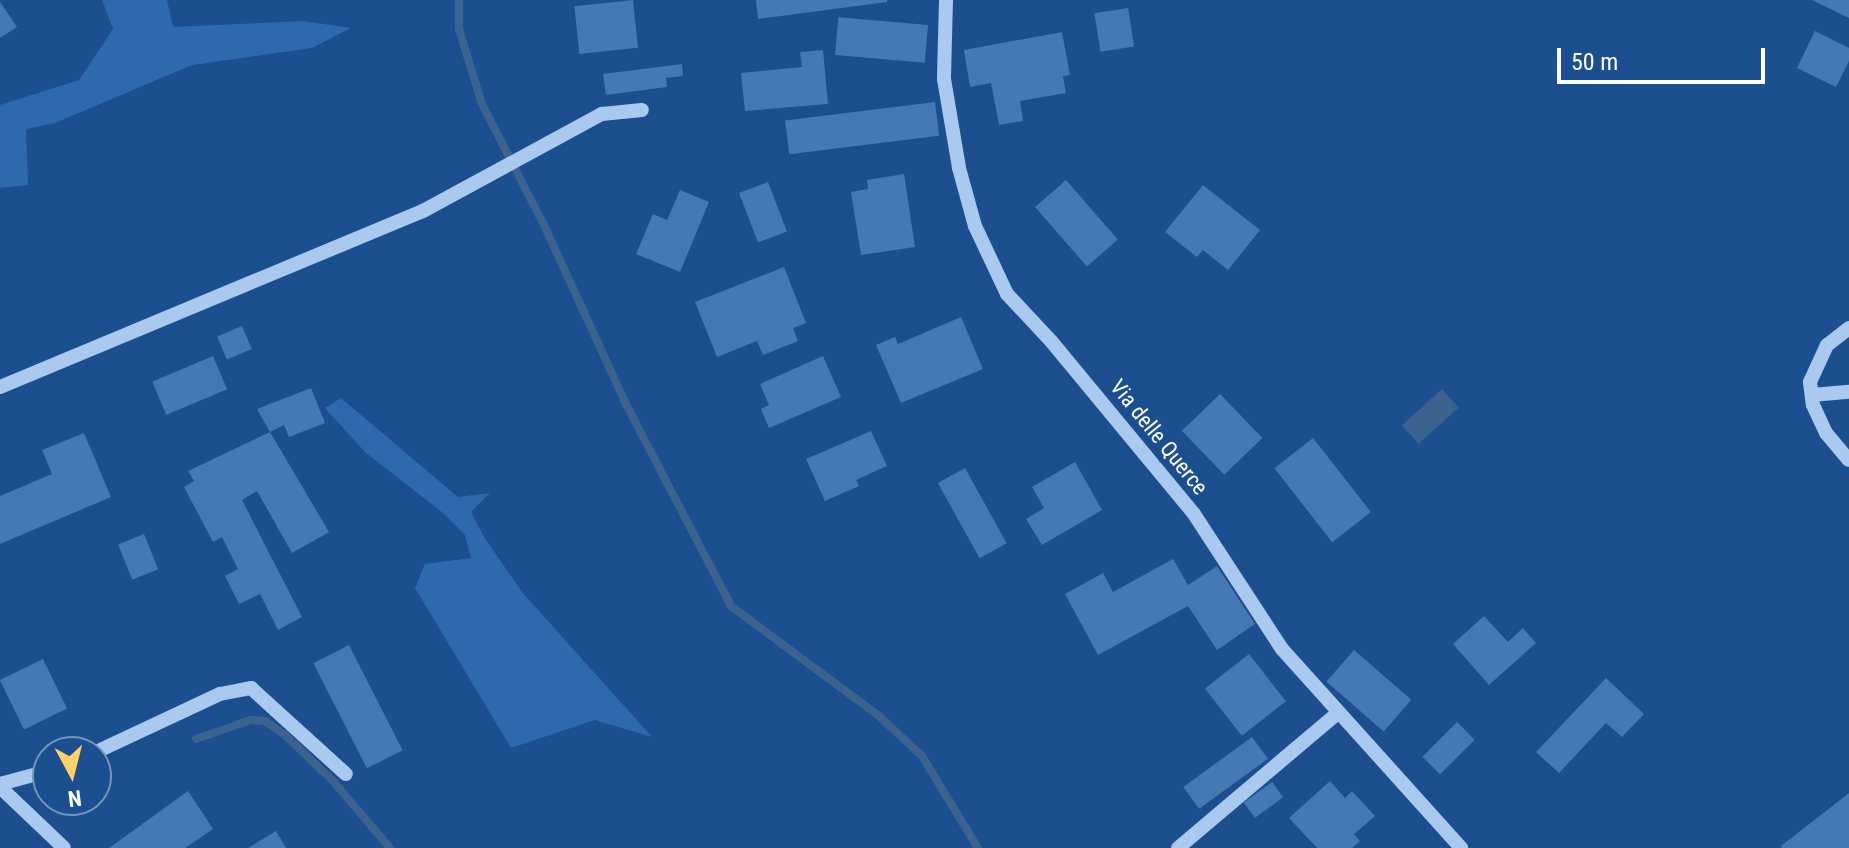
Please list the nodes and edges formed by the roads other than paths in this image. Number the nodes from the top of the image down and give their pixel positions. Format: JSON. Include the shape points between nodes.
{"nodes":[{"id":1,"x":946,"y":0,"type":"edge"},
{"id":2,"x":642,"y":110,"type":"dead end"},
{"id":3,"x":1849,"y":328,"type":"edge"},
{"id":4,"x":0,"y":387,"type":"edge"},
{"id":5,"x":1849,"y":392,"type":"edge"},
{"id":6,"x":1812,"y":395,"type":"junction"},
{"id":7,"x":1849,"y":460,"type":"edge"},
{"id":8,"x":1338,"y":713,"type":"junction"},
{"id":9,"x":112,"y":745,"type":"edge"},
{"id":10,"x":346,"y":774,"type":"dead end"},
{"id":11,"x":32,"y":776,"type":"edge"},
{"id":12,"x":0,"y":786,"type":"edge"},
{"id":13,"x":64,"y":848,"type":"edge"},
{"id":14,"x":1178,"y":848,"type":"edge"},
{"id":15,"x":1461,"y":848,"type":"edge"}],
"edges":[{"from":1,"to":8,"type":"street","name":"Via delle Querce","via":[[944,79],[959,168],[975,226],[1007,294],[1194,514],[1282,649]]},
{"from":2,"to":4,"type":"street","via":[[602,114],[423,211]]},
{"from":3,"to":6,"type":"street","via":[[1827,345],[1810,382]]},
{"from":5,"to":6,"type":"street"},
{"from":6,"to":7,"type":"street","via":[[1826,433]]},
{"from":8,"to":14,"type":"street"},
{"from":8,"to":15,"type":"street","name":"Via delle Querce"},
{"from":9,"to":10,"type":"street","via":[[220,694],[251,688]]},
{"from":11,"to":12,"type":"street"},
{"from":12,"to":13,"type":"street"}]}
